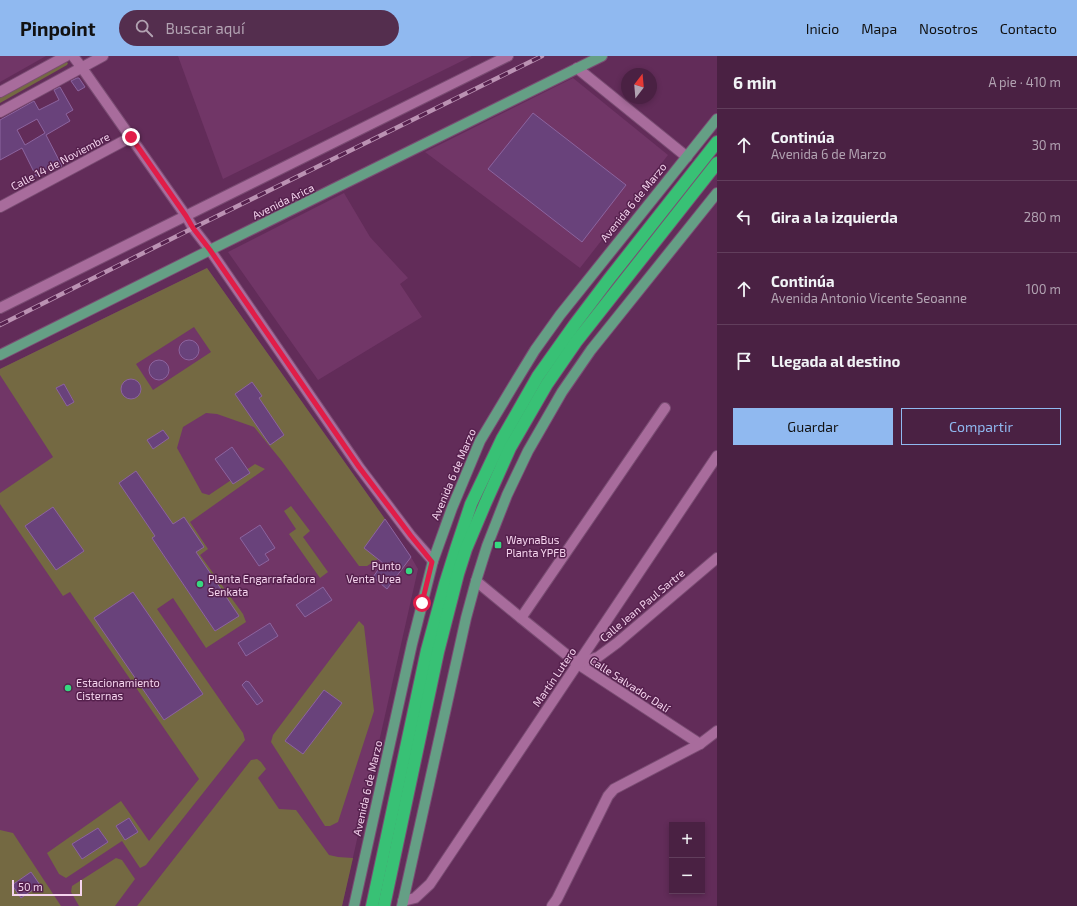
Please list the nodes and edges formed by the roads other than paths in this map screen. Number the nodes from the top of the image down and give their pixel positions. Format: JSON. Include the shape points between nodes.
{"nodes":[{"id":1,"x":66,"y":56,"type":"edge"},
{"id":2,"x":73,"y":56,"type":"edge"},
{"id":3,"x":103,"y":56,"type":"edge"},
{"id":4,"x":508,"y":56,"type":"edge"},
{"id":5,"x":602,"y":56,"type":"edge"},
{"id":6,"x":82,"y":68,"type":"junction"},
{"id":7,"x":577,"y":68,"type":"junction"},
{"id":8,"x":0,"y":92,"type":"edge"},
{"id":9,"x":0,"y":112,"type":"edge"},
{"id":10,"x":717,"y":119,"type":"edge"},
{"id":11,"x":131,"y":137,"type":"junction"},
{"id":12,"x":717,"y":142,"type":"edge"},
{"id":13,"x":687,"y":156,"type":"junction"},
{"id":14,"x":717,"y":163,"type":"edge"},
{"id":15,"x":717,"y":193,"type":"edge"},
{"id":16,"x":0,"y":207,"type":"edge"},
{"id":17,"x":186,"y":216,"type":"junction"},
{"id":18,"x":210,"y":250,"type":"junction"},
{"id":19,"x":0,"y":308,"type":"edge"},
{"id":20,"x":0,"y":355,"type":"edge"},
{"id":21,"x":665,"y":408,"type":"dead end"},
{"id":22,"x":717,"y":456,"type":"edge"},
{"id":23,"x":717,"y":558,"type":"edge"},
{"id":24,"x":432,"y":562,"type":"junction"},
{"id":25,"x":476,"y":580,"type":"junction"},
{"id":26,"x":521,"y":618,"type":"junction"},
{"id":27,"x":578,"y":664,"type":"junction"},
{"id":28,"x":717,"y":731,"type":"edge"},
{"id":29,"x":700,"y":744,"type":"junction"},
{"id":30,"x":402,"y":903,"type":"edge"},
{"id":31,"x":354,"y":906,"type":"edge"},
{"id":32,"x":372,"y":906,"type":"edge"},
{"id":33,"x":384,"y":906,"type":"edge"},
{"id":34,"x":552,"y":906,"type":"edge"}],
"edges":[{"from":1,"to":8,"type":"street"},
{"from":2,"to":6,"type":"street"},
{"from":3,"to":6,"type":"street"},
{"from":4,"to":17,"type":"street"},
{"from":5,"to":7,"type":"main road","name":"Avenida Arica"},
{"from":6,"to":9,"type":"street"},
{"from":6,"to":11,"type":"street"},
{"from":7,"to":13,"type":"street"},
{"from":7,"to":18,"type":"main road","name":"Avenida Arica"},
{"from":10,"to":13,"type":"main road","name":"Avenida 6 de Marzo"},
{"from":11,"to":16,"type":"street","name":"Calle 14 de Noviembre"},
{"from":11,"to":17,"type":"street"},
{"from":12,"to":32,"type":"highway","via":[[609,279],[538,376],[502,439],[472,504],[445,584],[428,650]]},
{"from":13,"to":24,"type":"main road","name":"Avenida 6 de Marzo","via":[[535,350],[480,441]]},
{"from":14,"to":33,"type":"highway","via":[[572,348],[547,384],[514,441],[488,497],[464,555],[438,652]]},
{"from":15,"to":25,"type":"main road","via":[[591,350],[562,392],[506,495]]},
{"from":17,"to":18,"type":"street"},
{"from":17,"to":19,"type":"street"},
{"from":18,"to":20,"type":"main road","name":"Avenida Arica"},
{"from":18,"to":24,"type":"street","via":[[359,467]]},
{"from":21,"to":26,"type":"street"},
{"from":22,"to":27,"type":"street","name":"Martín Lutero"},
{"from":23,"to":27,"type":"street","name":"Calle Jean Paul Sartre","via":[[617,643],[598,657]]},
{"from":24,"to":31,"type":"main road","name":"Avenida 6 de Marzo"},
{"from":25,"to":26,"type":"street","name":"Calle Salvador Dalí"},
{"from":25,"to":30,"type":"main road"},
{"from":26,"to":27,"type":"street","name":"Calle Salvador Dalí"},
{"from":27,"to":29,"type":"street","name":"Calle Salvador Dalí"},
{"from":27,"to":30,"type":"street","name":"Martín Lutero","via":[[430,884],[414,898]]},
{"from":28,"to":29,"type":"street"},
{"from":29,"to":34,"type":"street","via":[[611,792]]}]}
